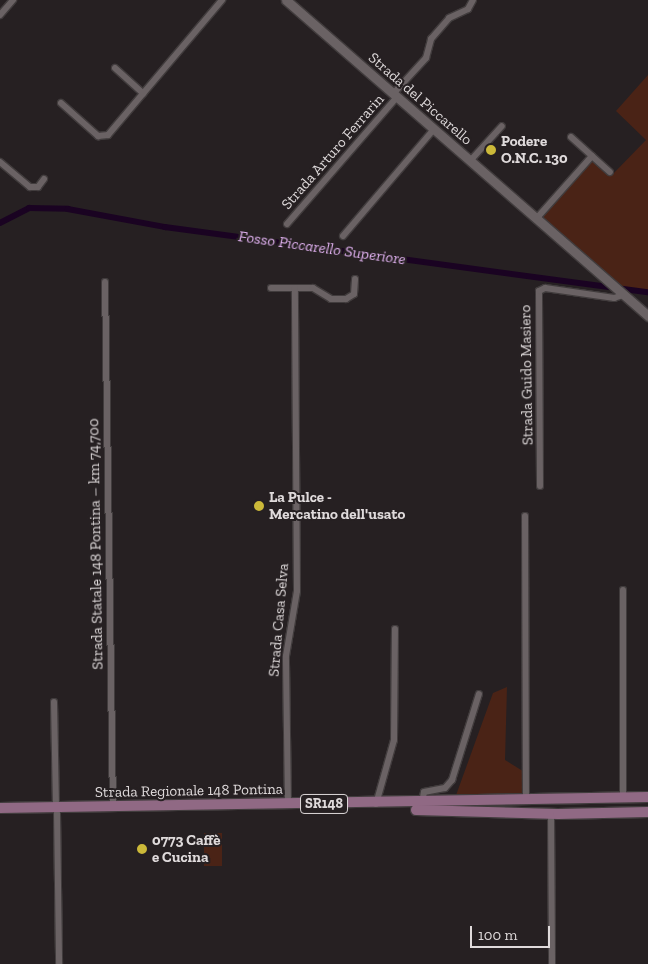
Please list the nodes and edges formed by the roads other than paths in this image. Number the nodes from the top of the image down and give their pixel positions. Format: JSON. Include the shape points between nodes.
{"nodes":[{"id":1,"x":13,"y":0,"type":"edge"},
{"id":2,"x":222,"y":0,"type":"edge"},
{"id":3,"x":286,"y":0,"type":"edge"},
{"id":4,"x":473,"y":0,"type":"edge"},
{"id":5,"x":0,"y":15,"type":"edge"},
{"id":6,"x":115,"y":68,"type":"dead end"},
{"id":7,"x":143,"y":93,"type":"junction"},
{"id":8,"x":395,"y":95,"type":"junction"},
{"id":9,"x":61,"y":103,"type":"dead end"},
{"id":10,"x":502,"y":126,"type":"dead end"},
{"id":11,"x":434,"y":130,"type":"junction"},
{"id":12,"x":571,"y":137,"type":"dead end"},
{"id":13,"x":592,"y":156,"type":"junction"},
{"id":14,"x":470,"y":160,"type":"junction"},
{"id":15,"x":0,"y":162,"type":"edge"},
{"id":16,"x":610,"y":172,"type":"dead end"},
{"id":17,"x":44,"y":179,"type":"dead end"},
{"id":18,"x":536,"y":219,"type":"junction"},
{"id":19,"x":287,"y":224,"type":"dead end"},
{"id":20,"x":343,"y":236,"type":"dead end"},
{"id":21,"x":355,"y":279,"type":"dead end"},
{"id":22,"x":105,"y":282,"type":"dead end"},
{"id":23,"x":271,"y":288,"type":"dead end"},
{"id":24,"x":295,"y":288,"type":"junction"},
{"id":25,"x":623,"y":295,"type":"junction"},
{"id":26,"x":648,"y":316,"type":"edge"},
{"id":27,"x":540,"y":486,"type":"dead end"},
{"id":28,"x":524,"y":516,"type":"dead end"},
{"id":29,"x":623,"y":590,"type":"dead end"},
{"id":30,"x":395,"y":629,"type":"dead end"},
{"id":31,"x":479,"y":694,"type":"dead end"},
{"id":32,"x":54,"y":702,"type":"dead end"},
{"id":33,"x":623,"y":797,"type":"junction"},
{"id":34,"x":648,"y":797,"type":"edge"},
{"id":35,"x":526,"y":798,"type":"junction"},
{"id":36,"x":422,"y":803,"type":"junction"},
{"id":37,"x":288,"y":804,"type":"junction"},
{"id":38,"x":376,"y":804,"type":"junction"},
{"id":39,"x":113,"y":807,"type":"junction"},
{"id":40,"x":0,"y":808,"type":"edge"},
{"id":41,"x":57,"y":810,"type":"junction"},
{"id":42,"x":648,"y":812,"type":"edge"},
{"id":43,"x":0,"y":814,"type":"edge"},
{"id":44,"x":551,"y":814,"type":"junction"},
{"id":45,"x":60,"y":964,"type":"edge"},
{"id":46,"x":552,"y":964,"type":"edge"}],
"edges":[{"from":1,"to":5,"type":"street"},
{"from":2,"to":7,"type":"street"},
{"from":3,"to":8,"type":"street","name":"Strada del Piccarello"},
{"from":4,"to":8,"type":"street","name":"Strada Arturo Ferrarin","via":[[466,11],[449,18],[431,39],[426,58]]},
{"from":6,"to":7,"type":"street"},
{"from":7,"to":9,"type":"street","via":[[103,137]]},
{"from":8,"to":11,"type":"street","name":"Strada del Piccarello"},
{"from":8,"to":19,"type":"street","name":"Strada Arturo Ferrarin"},
{"from":10,"to":14,"type":"street"},
{"from":11,"to":14,"type":"street","name":"Strada del Piccarello"},
{"from":11,"to":20,"type":"street"},
{"from":12,"to":13,"type":"street"},
{"from":13,"to":16,"type":"street"},
{"from":13,"to":18,"type":"street"},
{"from":14,"to":18,"type":"street","name":"Strada del Piccarello"},
{"from":15,"to":17,"type":"street","via":[[30,187],[38,186]]},
{"from":18,"to":25,"type":"street","name":"Strada del Piccarello"},
{"from":21,"to":24,"type":"street","via":[[354,293],[348,299],[331,299],[315,288]]},
{"from":22,"to":39,"type":"street","name":"Strada Statale 148 Pontina – km 74,700"},
{"from":23,"to":24,"type":"street"},
{"from":24,"to":37,"type":"street","name":"Strada Casa Selva","via":[[297,590],[286,656]]},
{"from":25,"to":26,"type":"street","name":"Strada del Piccarello"},
{"from":25,"to":27,"type":"street","name":"Strada Guido Masiero","via":[[614,298],[545,288],[539,291]]},
{"from":28,"to":35,"type":"street"},
{"from":29,"to":33,"type":"street"},
{"from":30,"to":38,"type":"street","via":[[394,743]]},
{"from":31,"to":36,"type":"street","via":[[452,780],[445,788],[424,792]]},
{"from":32,"to":41,"type":"street"},
{"from":33,"to":34,"type":"main road","name":"Strada Regionale 148 Pontina","number":"SR148"},
{"from":33,"to":35,"type":"main road","name":"Strada Regionale 148 Pontina","number":"SR148"},
{"from":35,"to":36,"type":"main road","name":"Strada Regionale 148 Pontina","number":"SR148"},
{"from":36,"to":38,"type":"main road","name":"Strada Regionale 148 Pontina","number":"SR148"},
{"from":37,"to":38,"type":"main road","name":"Strada Regionale 148 Pontina","number":"SR148"},
{"from":37,"to":39,"type":"main road","name":"Strada Regionale 148 Pontina","number":"SR148"},
{"from":39,"to":41,"type":"main road","name":"Strada Regionale 148 Pontina","number":"SR148"},
{"from":40,"to":41,"type":"main road","name":"Strada Regionale 148 Pontina","number":"SR148"},
{"from":41,"to":43,"type":"main road","name":"Strada Regionale 148 Pontina","number":"SR148"},
{"from":41,"to":44,"type":"main road","name":"Strada Regionale 148 Pontina","number":"SR148","via":[[391,809]]},
{"from":41,"to":45,"type":"street"},
{"from":42,"to":44,"type":"main road","name":"Strada Regionale 148 Pontina","number":"SR148"},
{"from":44,"to":46,"type":"street"}]}
